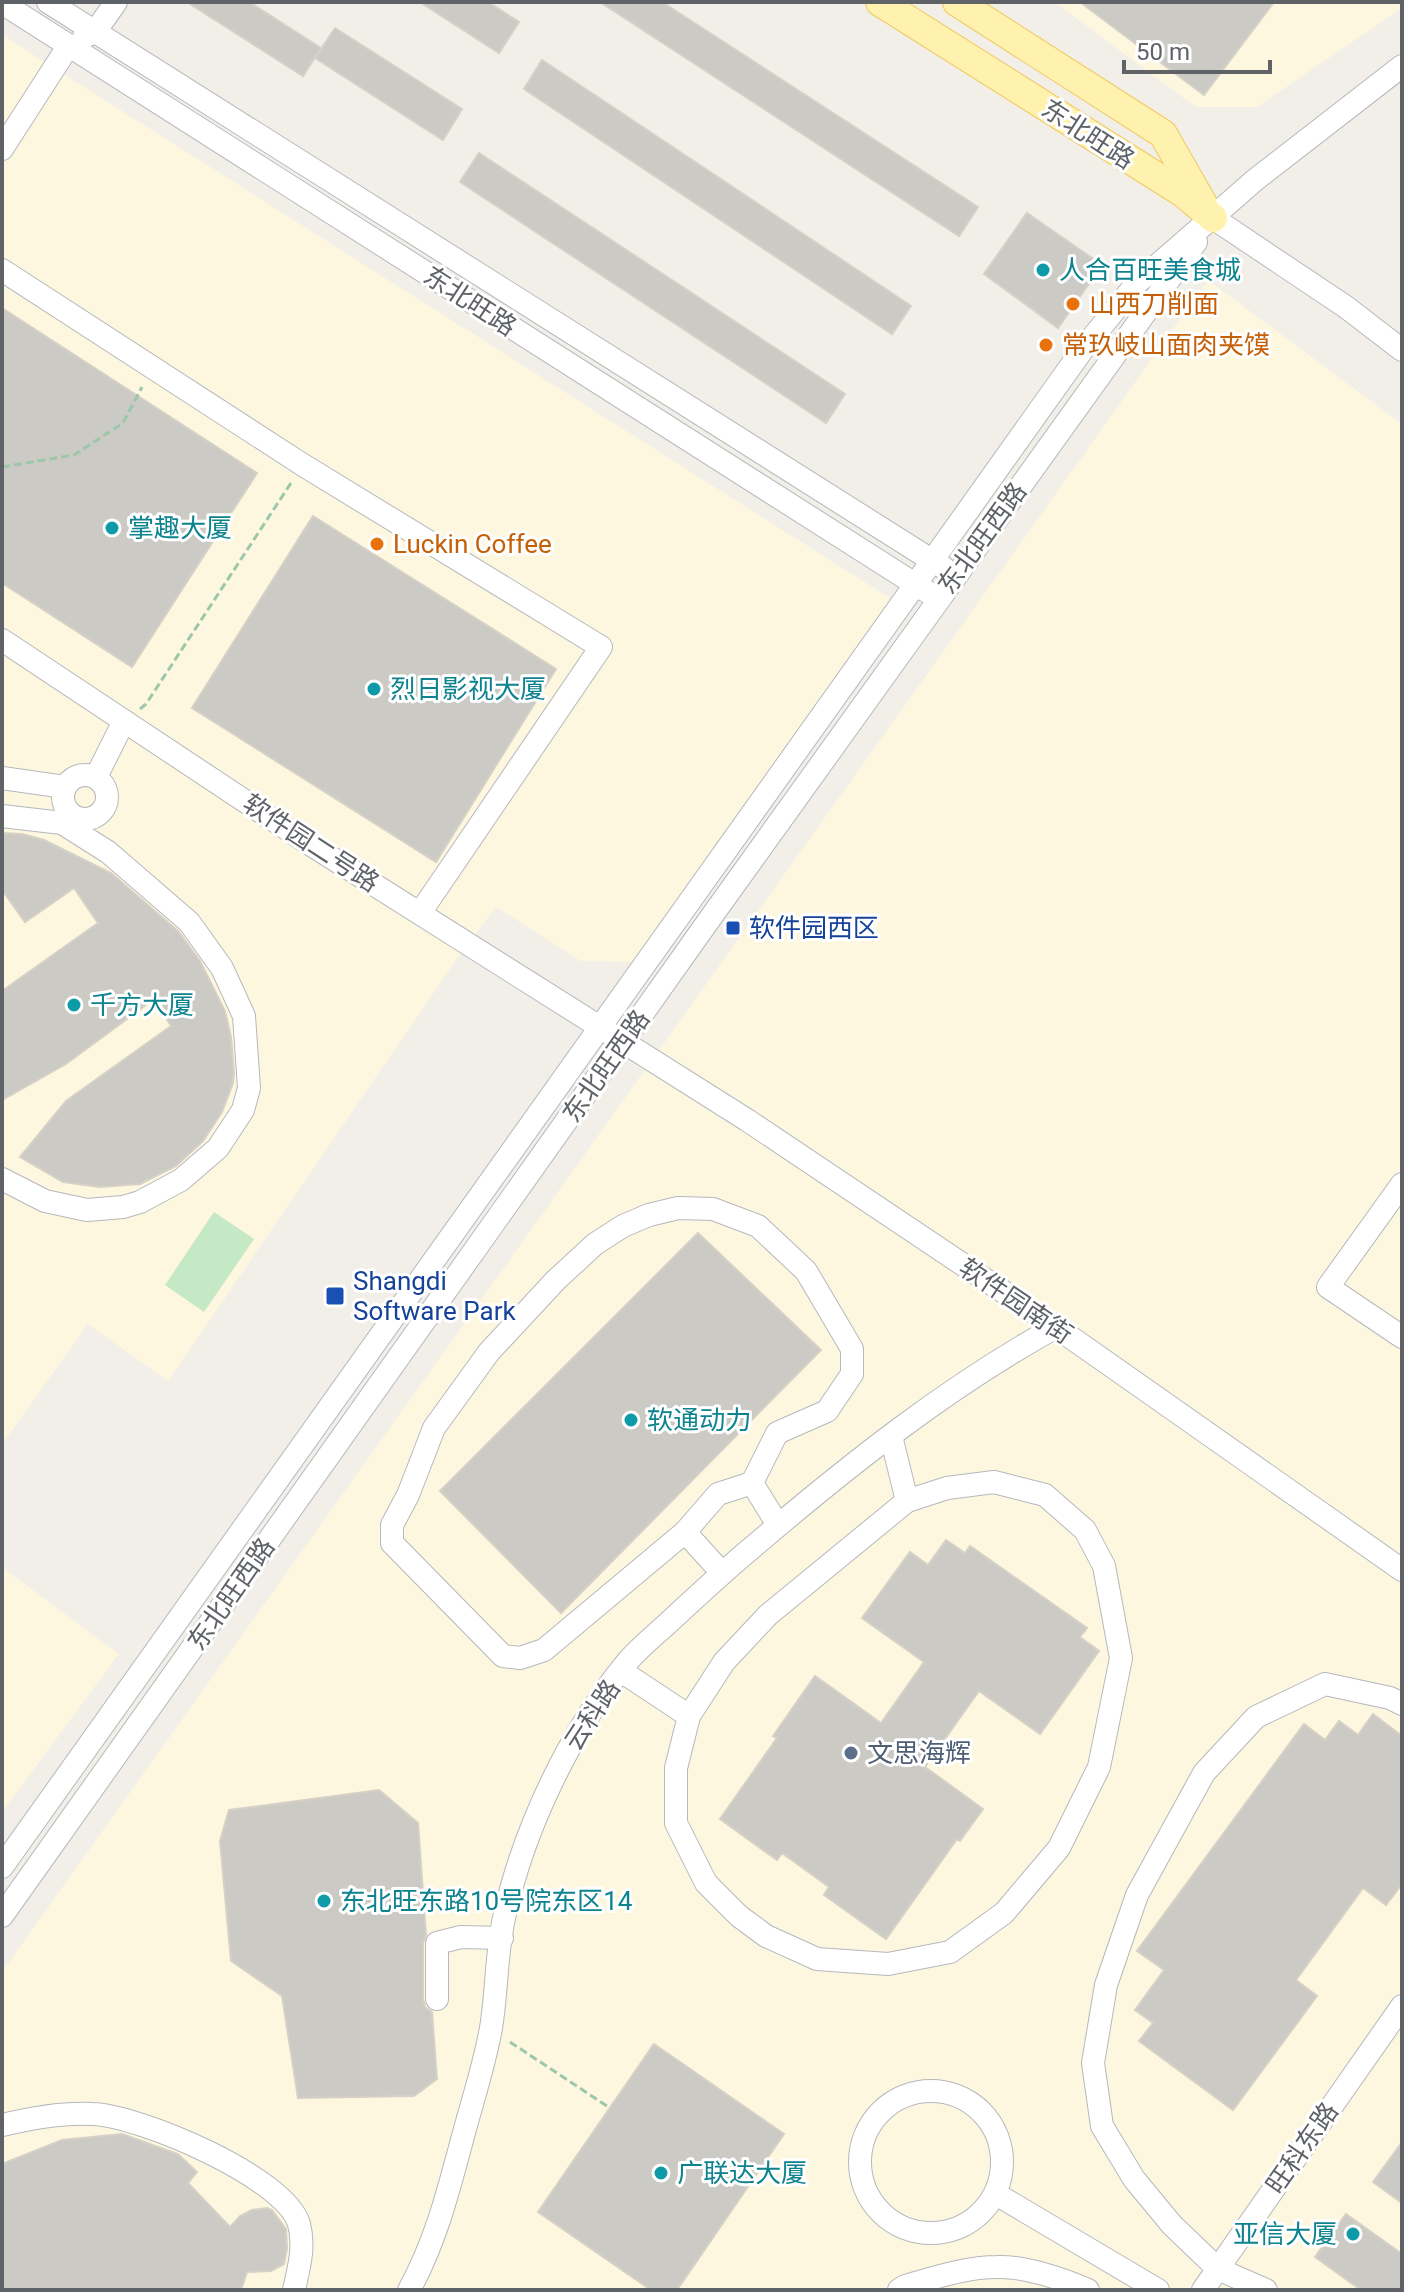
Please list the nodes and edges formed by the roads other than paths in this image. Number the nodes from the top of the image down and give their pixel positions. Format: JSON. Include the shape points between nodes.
{"nodes":[{"id":1,"x":48,"y":2,"type":"edge"},
{"id":2,"x":116,"y":2,"type":"edge"},
{"id":3,"x":880,"y":2,"type":"edge"},
{"id":4,"x":957,"y":2,"type":"edge"},
{"id":5,"x":2,"y":3,"type":"edge"},
{"id":6,"x":95,"y":32,"type":"junction"},
{"id":7,"x":69,"y":45,"type":"junction"},
{"id":8,"x":1402,"y":66,"type":"edge"},
{"id":9,"x":2,"y":149,"type":"edge"},
{"id":10,"x":1213,"y":218,"type":"junction"},
{"id":11,"x":2,"y":270,"type":"edge"},
{"id":12,"x":1402,"y":350,"type":"edge"},
{"id":13,"x":934,"y":562,"type":"junction"},
{"id":14,"x":955,"y":575,"type":"junction"},
{"id":15,"x":917,"y":585,"type":"junction"},
{"id":16,"x":938,"y":599,"type":"junction"},
{"id":17,"x":2,"y":640,"type":"edge"},
{"id":18,"x":124,"y":721,"type":"junction"},
{"id":19,"x":96,"y":777,"type":"junction"},
{"id":20,"x":2,"y":778,"type":"edge"},
{"id":21,"x":65,"y":787,"type":"junction"},
{"id":22,"x":2,"y":816,"type":"edge"},
{"id":23,"x":73,"y":823,"type":"junction"},
{"id":24,"x":420,"y":913,"type":"junction"},
{"id":25,"x":602,"y":1027,"type":"junction"},
{"id":26,"x":624,"y":1040,"type":"junction"},
{"id":27,"x":2,"y":1179,"type":"edge"},
{"id":28,"x":1402,"y":1184,"type":"edge"},
{"id":29,"x":1056,"y":1327,"type":"junction"},
{"id":30,"x":1402,"y":1337,"type":"edge"},
{"id":31,"x":891,"y":1436,"type":"junction"},
{"id":32,"x":752,"y":1483,"type":"junction"},
{"id":33,"x":907,"y":1501,"type":"junction"},
{"id":34,"x":778,"y":1525,"type":"junction"},
{"id":35,"x":685,"y":1532,"type":"junction"},
{"id":36,"x":1402,"y":1570,"type":"edge"},
{"id":37,"x":722,"y":1573,"type":"junction"},
{"id":38,"x":621,"y":1671,"type":"junction"},
{"id":39,"x":1402,"y":1704,"type":"edge"},
{"id":40,"x":689,"y":1716,"type":"junction"},
{"id":41,"x":2,"y":1867,"type":"edge"},
{"id":42,"x":2,"y":1916,"type":"edge"},
{"id":43,"x":502,"y":1938,"type":"junction"},
{"id":44,"x":437,"y":1999,"type":"dead end"},
{"id":45,"x":1402,"y":2006,"type":"edge"},
{"id":46,"x":2,"y":2125,"type":"edge"},
{"id":47,"x":996,"y":2194,"type":"junction"},
{"id":48,"x":1218,"y":2269,"type":"junction"},
{"id":49,"x":294,"y":2290,"type":"edge"},
{"id":50,"x":409,"y":2290,"type":"edge"},
{"id":51,"x":899,"y":2290,"type":"edge"},
{"id":52,"x":1088,"y":2290,"type":"edge"},
{"id":53,"x":1158,"y":2290,"type":"edge"},
{"id":54,"x":1203,"y":2290,"type":"edge"},
{"id":55,"x":1266,"y":2290,"type":"edge"}],
"edges":[{"from":1,"to":6,"type":"street","name":"东北旺路"},
{"from":2,"to":6,"type":"street"},
{"from":3,"to":10,"type":"main road","name":"东北旺路","via":[[1183,193]]},
{"from":4,"to":10,"type":"main road","name":"东北旺路","via":[[1163,134]]},
{"from":5,"to":7,"type":"street","name":"东北旺路"},
{"from":6,"to":7,"type":"street"},
{"from":6,"to":13,"type":"street","name":"东北旺路"},
{"from":7,"to":9,"type":"street"},
{"from":7,"to":15,"type":"street","name":"东北旺路"},
{"from":8,"to":10,"type":"street","name":"东北旺西路"},
{"from":10,"to":12,"type":"street","name":"东北旺路"},
{"from":10,"to":13,"type":"street","name":"东北旺西路","via":[[1137,283],[1083,349]]},
{"from":10,"to":14,"type":"street","name":"东北旺西路"},
{"from":11,"to":24,"type":"street","via":[[303,465],[601,647]]},
{"from":13,"to":14,"type":"street","name":"东北旺路"},
{"from":13,"to":15,"type":"street","name":"东北旺西路"},
{"from":14,"to":16,"type":"street","name":"东北旺西路"},
{"from":15,"to":16,"type":"street","name":"东北旺路"},
{"from":15,"to":25,"type":"street","name":"东北旺西路"},
{"from":16,"to":26,"type":"street","name":"东北旺西路"},
{"from":17,"to":18,"type":"street","name":"软件园二号路"},
{"from":18,"to":19,"type":"street"},
{"from":18,"to":24,"type":"street","name":"软件园二号路"},
{"from":19,"to":21,"type":"street","via":[[75,777]]},
{"from":19,"to":23,"type":"street","via":[[108,796],[103,811]]},
{"from":20,"to":21,"type":"street"},
{"from":21,"to":23,"type":"street","via":[[65,807]]},
{"from":22,"to":23,"type":"street"},
{"from":23,"to":27,"type":"street","via":[[189,922],[222,968],[244,1016],[249,1088],[243,1110],[218,1148],[181,1180],[140,1202],[78,1209],[45,1201]]},
{"from":24,"to":25,"type":"street","name":"软件园二号路"},
{"from":25,"to":26,"type":"street","name":"软件园二号路"},
{"from":25,"to":41,"type":"street","name":"东北旺西路"},
{"from":26,"to":29,"type":"street","name":"软件园南街"},
{"from":26,"to":42,"type":"street","name":"东北旺西路"},
{"from":28,"to":30,"type":"street","via":[[1328,1287]]},
{"from":29,"to":31,"type":"street","name":"云科路"},
{"from":29,"to":36,"type":"street","name":"软件园南街"},
{"from":31,"to":33,"type":"street"},
{"from":31,"to":34,"type":"street","name":"云科路"},
{"from":32,"to":34,"type":"street"},
{"from":32,"to":35,"type":"street","via":[[718,1494]]},
{"from":32,"to":35,"type":"street","via":[[777,1433],[827,1411],[852,1374],[852,1349],[806,1271],[758,1226],[713,1209],[678,1208],[623,1226],[595,1244],[489,1352],[434,1428],[392,1525],[392,1543],[503,1656],[520,1658],[544,1650]]},
{"from":33,"to":40,"type":"street","via":[[768,1615],[724,1662]]},
{"from":33,"to":40,"type":"street","via":[[947,1488],[994,1482],[1045,1495],[1085,1530],[1104,1566],[1121,1658],[1099,1767],[1059,1848],[1004,1913],[950,1952],[888,1964],[817,1959],[766,1936],[706,1883],[676,1823],[676,1768]]},
{"from":34,"to":37,"type":"street","name":"云科路"},
{"from":35,"to":37,"type":"street"},
{"from":37,"to":38,"type":"street","name":"云科路"},
{"from":38,"to":40,"type":"street"},
{"from":38,"to":43,"type":"street","name":"云科路","via":[[547,1788]]},
{"from":39,"to":48,"type":"street","via":[[1325,1684],[1256,1717],[1204,1773],[1137,1895],[1106,1985],[1093,2063],[1102,2126],[1134,2179]]},
{"from":43,"to":44,"type":"street","via":[[461,1937],[437,1943]]},
{"from":43,"to":50,"type":"street","name":"云科路","via":[[490,2029],[447,2197]]},
{"from":45,"to":48,"type":"street","name":"旺科东路"},
{"from":46,"to":49,"type":"street","via":[[92,2114],[125,2118],[191,2143],[275,2191],[298,2220],[303,2249]]},
{"from":47,"to":47,"type":"street","via":[[964,2227],[919,2233],[898,2226],[880,2213],[860,2172],[869,2125],[906,2095],[954,2094],[992,2124],[1003,2171]]},
{"from":47,"to":53,"type":"street"},
{"from":48,"to":54,"type":"street","name":"旺科东路"},
{"from":48,"to":55,"type":"street"},
{"from":51,"to":52,"type":"street","via":[[998,2266],[1062,2278]]}]}
